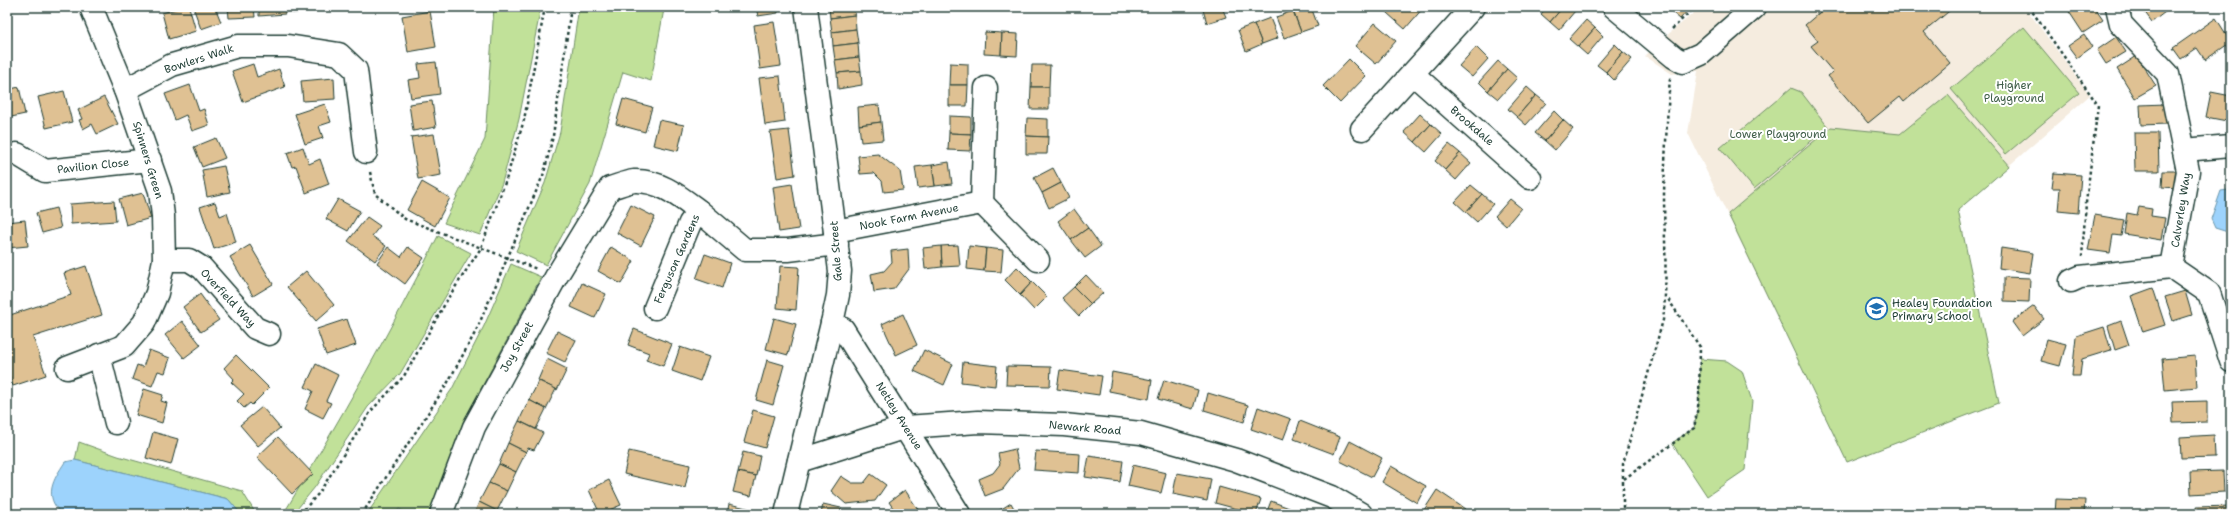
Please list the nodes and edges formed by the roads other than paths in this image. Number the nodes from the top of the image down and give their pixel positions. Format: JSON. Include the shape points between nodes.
{"nodes":[{"id":1,"x":91,"y":7,"type":"edge"},
{"id":2,"x":806,"y":7,"type":"edge"},
{"id":3,"x":1473,"y":7,"type":"edge"},
{"id":4,"x":1614,"y":7,"type":"edge"},
{"id":5,"x":1755,"y":7,"type":"edge"},
{"id":6,"x":2118,"y":11,"type":"edge"},
{"id":7,"x":1413,"y":74,"type":"junction"},
{"id":8,"x":986,"y":88,"type":"dead end"},
{"id":9,"x":125,"y":90,"type":"junction"},
{"id":10,"x":1362,"y":129,"type":"dead end"},
{"id":11,"x":2231,"y":146,"type":"edge"},
{"id":12,"x":2184,"y":150,"type":"junction"},
{"id":13,"x":366,"y":152,"type":"road end"},
{"id":14,"x":17,"y":154,"type":"dead end"},
{"id":15,"x":150,"y":160,"type":"junction"},
{"id":16,"x":1530,"y":178,"type":"dead end"},
{"id":17,"x":610,"y":188,"type":"joint"},
{"id":18,"x":982,"y":203,"type":"junction"},
{"id":19,"x":699,"y":211,"type":"junction"},
{"id":20,"x":836,"y":238,"type":"junction"},
{"id":21,"x":164,"y":260,"type":"junction"},
{"id":22,"x":1038,"y":260,"type":"dead end"},
{"id":23,"x":2172,"y":267,"type":"junction"},
{"id":24,"x":2076,"y":279,"type":"road end"},
{"id":25,"x":655,"y":308,"type":"dead end"},
{"id":26,"x":832,"y":323,"type":"junction"},
{"id":27,"x":269,"y":334,"type":"dead end"},
{"id":28,"x":99,"y":355,"type":"junction"},
{"id":29,"x":2231,"y":361,"type":"edge"},
{"id":30,"x":67,"y":368,"type":"dead end"},
{"id":31,"x":116,"y":423,"type":"dead end"},
{"id":32,"x":906,"y":427,"type":"junction"},
{"id":33,"x":799,"y":460,"type":"junction"},
{"id":34,"x":441,"y":514,"type":"edge"},
{"id":35,"x":786,"y":514,"type":"edge"},
{"id":36,"x":960,"y":514,"type":"edge"},
{"id":37,"x":1361,"y":514,"type":"edge"}],
"edges":[{"from":1,"to":9,"type":"street","name":"Spinners Green"},
{"from":2,"to":20,"type":"street","name":"Gale Street"},
{"from":3,"to":7,"type":"street"},
{"from":4,"to":5,"type":"street","via":[[1683,62],[1701,54]]},
{"from":6,"to":12,"type":"street","name":"Calverley Way","via":[[2121,24],[2168,74]]},
{"from":7,"to":10,"type":"street"},
{"from":7,"to":16,"type":"street","name":"Brookdale"},
{"from":8,"to":18,"type":"street"},
{"from":9,"to":13,"type":"street","name":"Bowlers Walk","via":[[172,65],[238,46],[288,46],[339,54],[356,70]]},
{"from":9,"to":15,"type":"street","name":"Spinners Green"},
{"from":11,"to":12,"type":"street"},
{"from":12,"to":23,"type":"street","name":"Calverley Way","via":[[2188,171]]},
{"from":14,"to":15,"type":"street","name":"Pavilion Close","via":[[45,171]]},
{"from":15,"to":21,"type":"street","name":"Spinners Green","via":[[160,191]]},
{"from":17,"to":19,"type":"street","name":"Ferguson Gardens","via":[[634,181],[653,184],[668,189]]},
{"from":17,"to":34,"type":"street","name":"Joy Street","via":[[556,277],[474,427]]},
{"from":18,"to":20,"type":"street","name":"Nook Farm Avenue"},
{"from":18,"to":22,"type":"street"},
{"from":19,"to":20,"type":"street","name":"Nook Farm Avenue","via":[[745,250],[788,250]]},
{"from":19,"to":25,"type":"street","name":"Ferguson Gardens","via":[[690,223]]},
{"from":20,"to":26,"type":"street","name":"Gale Street","via":[[840,272]]},
{"from":21,"to":27,"type":"street","name":"Overfield Way","via":[[189,260],[202,268],[255,328]]},
{"from":21,"to":28,"type":"street","name":"Spinners Green","via":[[157,293],[144,323],[124,346]]},
{"from":23,"to":24,"type":"street"},
{"from":23,"to":29,"type":"street","via":[[2210,293]]},
{"from":26,"to":32,"type":"street","name":"Netley Avenue","via":[[843,329]]},
{"from":26,"to":33,"type":"street","name":"Gale Street"},
{"from":28,"to":30,"type":"street","name":"Spinners Green"},
{"from":28,"to":31,"type":"street"},
{"from":32,"to":33,"type":"street","name":"Newark Road"},
{"from":32,"to":36,"type":"street","name":"Netley Avenue"},
{"from":32,"to":37,"type":"street","name":"Newark Road","via":[[978,422],[1064,425],[1141,433],[1236,460],[1332,497]]},
{"from":33,"to":35,"type":"street","name":"Gale Street"}]}
